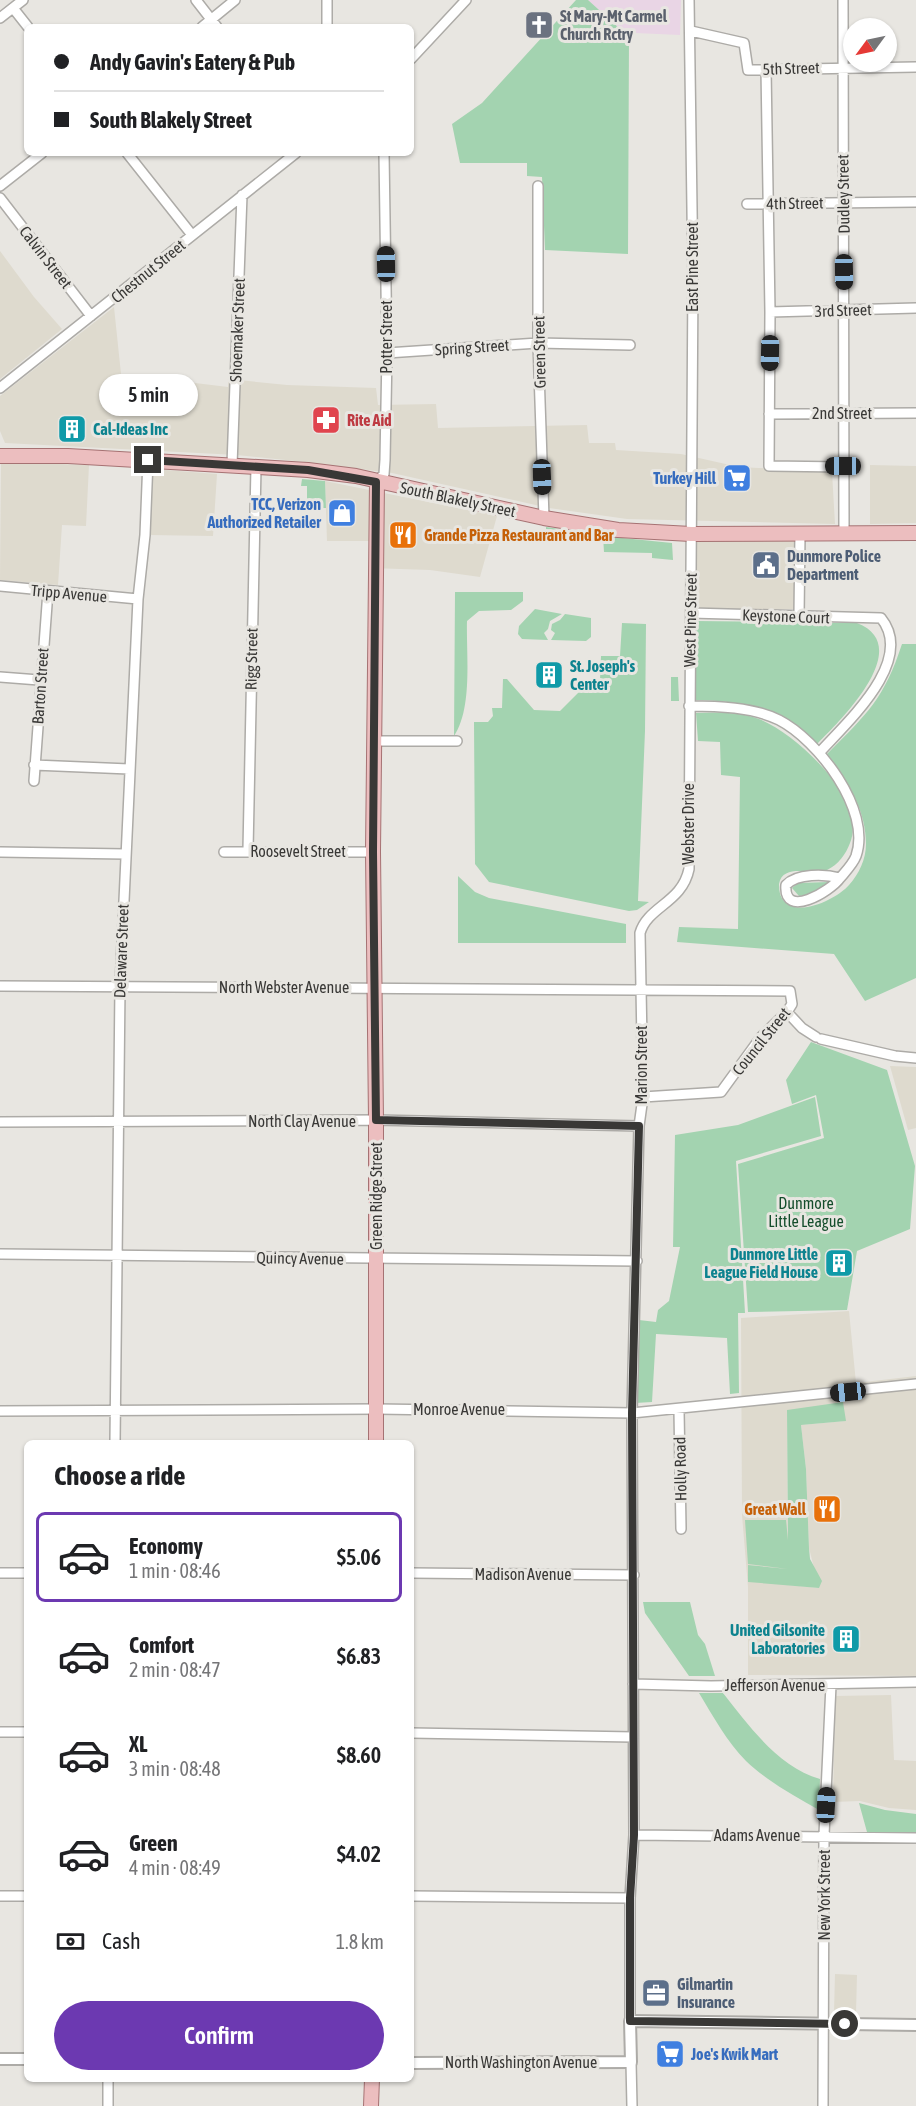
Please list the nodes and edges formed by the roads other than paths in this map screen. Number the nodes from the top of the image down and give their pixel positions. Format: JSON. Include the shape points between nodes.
{"nodes":[{"id":1,"x":23,"y":0,"type":"edge"},
{"id":2,"x":196,"y":0,"type":"edge"},
{"id":3,"x":235,"y":0,"type":"edge"},
{"id":4,"x":327,"y":0,"type":"edge"},
{"id":5,"x":466,"y":0,"type":"edge"},
{"id":6,"x":689,"y":0,"type":"edge"},
{"id":7,"x":843,"y":0,"type":"edge"},
{"id":8,"x":13,"y":8,"type":"junction"},
{"id":9,"x":0,"y":18,"type":"edge"},
{"id":10,"x":214,"y":23,"type":"edge"},
{"id":11,"x":26,"y":24,"type":"edge"},
{"id":12,"x":327,"y":24,"type":"edge"},
{"id":13,"x":691,"y":32,"type":"junction"},
{"id":14,"x":414,"y":56,"type":"edge"},
{"id":15,"x":842,"y":67,"type":"junction"},
{"id":16,"x":916,"y":67,"type":"edge"},
{"id":17,"x":766,"y":69,"type":"junction"},
{"id":18,"x":38,"y":156,"type":"edge"},
{"id":19,"x":129,"y":156,"type":"edge"},
{"id":20,"x":292,"y":156,"type":"edge"},
{"id":21,"x":384,"y":156,"type":"edge"},
{"id":22,"x":0,"y":186,"type":"edge"},
{"id":23,"x":538,"y":186,"type":"dead end"},
{"id":24,"x":242,"y":195,"type":"junction"},
{"id":25,"x":0,"y":198,"type":"edge"},
{"id":26,"x":916,"y":202,"type":"edge"},
{"id":27,"x":843,"y":203,"type":"junction"},
{"id":28,"x":747,"y":204,"type":"dead end"},
{"id":29,"x":768,"y":204,"type":"junction"},
{"id":30,"x":192,"y":235,"type":"junction"},
{"id":31,"x":916,"y":308,"type":"edge"},
{"id":32,"x":845,"y":309,"type":"junction"},
{"id":33,"x":770,"y":312,"type":"junction"},
{"id":34,"x":91,"y":316,"type":"junction"},
{"id":35,"x":538,"y":343,"type":"junction"},
{"id":36,"x":630,"y":345,"type":"dead end"},
{"id":37,"x":387,"y":353,"type":"junction"},
{"id":38,"x":0,"y":388,"type":"edge"},
{"id":39,"x":843,"y":412,"type":"junction"},
{"id":40,"x":916,"y":413,"type":"edge"},
{"id":41,"x":769,"y":414,"type":"junction"},
{"id":42,"x":0,"y":456,"type":"edge"},
{"id":43,"x":148,"y":460,"type":"junction"},
{"id":44,"x":232,"y":465,"type":"junction"},
{"id":45,"x":843,"y":466,"type":"junction"},
{"id":46,"x":256,"y":467,"type":"junction"},
{"id":47,"x":376,"y":482,"type":"junction"},
{"id":48,"x":544,"y":518,"type":"junction"},
{"id":49,"x":800,"y":533,"type":"junction"},
{"id":50,"x":844,"y":533,"type":"junction"},
{"id":51,"x":916,"y":533,"type":"edge"},
{"id":52,"x":691,"y":534,"type":"junction"},
{"id":53,"x":0,"y":586,"type":"edge"},
{"id":54,"x":48,"y":591,"type":"junction"},
{"id":55,"x":138,"y":599,"type":"junction"},
{"id":56,"x":691,"y":613,"type":"junction"},
{"id":57,"x":799,"y":616,"type":"junction"},
{"id":58,"x":0,"y":676,"type":"edge"},
{"id":59,"x":39,"y":680,"type":"junction"},
{"id":60,"x":689,"y":706,"type":"junction"},
{"id":61,"x":375,"y":741,"type":"junction"},
{"id":62,"x":457,"y":741,"type":"dead end"},
{"id":63,"x":819,"y":753,"type":"junction"},
{"id":64,"x":34,"y":765,"type":"junction"},
{"id":65,"x":129,"y":769,"type":"junction"},
{"id":66,"x":34,"y":781,"type":"dead end"},
{"id":67,"x":248,"y":850,"type":"junction"},
{"id":68,"x":0,"y":852,"type":"edge"},
{"id":69,"x":224,"y":852,"type":"dead end"},
{"id":70,"x":373,"y":852,"type":"junction"},
{"id":71,"x":124,"y":854,"type":"junction"},
{"id":72,"x":840,"y":878,"type":"junction"},
{"id":73,"x":643,"y":924,"type":"joint"},
{"id":74,"x":0,"y":986,"type":"edge"},
{"id":75,"x":120,"y":987,"type":"junction"},
{"id":76,"x":373,"y":987,"type":"junction"},
{"id":77,"x":640,"y":988,"type":"junction"},
{"id":78,"x":787,"y":1012,"type":"junction"},
{"id":79,"x":916,"y":1058,"type":"edge"},
{"id":80,"x":643,"y":1097,"type":"junction"},
{"id":81,"x":376,"y":1120,"type":"junction"},
{"id":82,"x":0,"y":1122,"type":"edge"},
{"id":83,"x":118,"y":1122,"type":"junction"},
{"id":84,"x":639,"y":1126,"type":"junction"},
{"id":85,"x":0,"y":1254,"type":"edge"},
{"id":86,"x":117,"y":1255,"type":"junction"},
{"id":87,"x":376,"y":1259,"type":"junction"},
{"id":88,"x":637,"y":1261,"type":"junction"},
{"id":89,"x":916,"y":1384,"type":"edge"},
{"id":90,"x":377,"y":1409,"type":"junction"},
{"id":91,"x":679,"y":1410,"type":"junction"},
{"id":92,"x":0,"y":1411,"type":"edge"},
{"id":93,"x":116,"y":1411,"type":"junction"},
{"id":94,"x":632,"y":1413,"type":"junction"},
{"id":95,"x":115,"y":1440,"type":"edge"},
{"id":96,"x":376,"y":1440,"type":"edge"},
{"id":97,"x":681,"y":1529,"type":"dead end"},
{"id":98,"x":0,"y":1573,"type":"edge"},
{"id":99,"x":24,"y":1573,"type":"edge"},
{"id":100,"x":414,"y":1573,"type":"edge"},
{"id":101,"x":634,"y":1575,"type":"junction"},
{"id":102,"x":916,"y":1682,"type":"edge"},
{"id":103,"x":633,"y":1684,"type":"junction"},
{"id":104,"x":831,"y":1685,"type":"junction"},
{"id":105,"x":0,"y":1732,"type":"edge"},
{"id":106,"x":24,"y":1732,"type":"edge"},
{"id":107,"x":414,"y":1733,"type":"edge"},
{"id":108,"x":633,"y":1737,"type":"junction"},
{"id":109,"x":634,"y":1835,"type":"junction"},
{"id":110,"x":824,"y":1835,"type":"junction"},
{"id":111,"x":916,"y":1838,"type":"edge"},
{"id":112,"x":0,"y":1896,"type":"edge"},
{"id":113,"x":24,"y":1896,"type":"edge"},
{"id":114,"x":414,"y":1896,"type":"edge"},
{"id":115,"x":630,"y":1898,"type":"junction"},
{"id":116,"x":630,"y":2021,"type":"junction"},
{"id":117,"x":822,"y":2023,"type":"junction"},
{"id":118,"x":916,"y":2025,"type":"edge"},
{"id":119,"x":0,"y":2059,"type":"edge"},
{"id":120,"x":24,"y":2059,"type":"edge"},
{"id":121,"x":414,"y":2062,"type":"edge"},
{"id":122,"x":631,"y":2062,"type":"junction"},
{"id":123,"x":108,"y":2082,"type":"edge"},
{"id":124,"x":372,"y":2082,"type":"edge"},
{"id":125,"x":108,"y":2106,"type":"edge"},
{"id":126,"x":371,"y":2106,"type":"edge"},
{"id":127,"x":632,"y":2106,"type":"edge"},
{"id":128,"x":823,"y":2106,"type":"edge"}],
"edges":[{"from":1,"to":8,"type":"street"},
{"from":2,"to":10,"type":"street"},
{"from":3,"to":10,"type":"street"},
{"from":4,"to":12,"type":"street"},
{"from":5,"to":14,"type":"street"},
{"from":6,"to":13,"type":"street","name":"East Pine Street"},
{"from":7,"to":15,"type":"street","name":"Dudley Street"},
{"from":8,"to":9,"type":"street"},
{"from":8,"to":11,"type":"street"},
{"from":13,"to":17,"type":"street","name":"5th Street","via":[[741,41],[746,48],[748,69]]},
{"from":13,"to":52,"type":"street","name":"East Pine Street"},
{"from":15,"to":16,"type":"street","name":"5th Street"},
{"from":15,"to":17,"type":"street","name":"5th Street"},
{"from":15,"to":27,"type":"street","name":"Dudley Street"},
{"from":17,"to":29,"type":"street"},
{"from":18,"to":22,"type":"street"},
{"from":19,"to":30,"type":"street"},
{"from":20,"to":24,"type":"street","name":"Chestnut Street"},
{"from":21,"to":37,"type":"street","name":"Potter Street"},
{"from":23,"to":35,"type":"street","name":"Green Street"},
{"from":24,"to":30,"type":"street","name":"Chestnut Street"},
{"from":24,"to":44,"type":"street","name":"Shoemaker Street"},
{"from":25,"to":34,"type":"street","name":"Calvin Street"},
{"from":26,"to":27,"type":"street","name":"4th Street"},
{"from":27,"to":29,"type":"street","name":"4th Street"},
{"from":27,"to":32,"type":"street","name":"Dudley Street"},
{"from":28,"to":29,"type":"street","name":"4th Street"},
{"from":29,"to":33,"type":"street"},
{"from":30,"to":34,"type":"street","name":"Chestnut Street"},
{"from":31,"to":32,"type":"street","name":"3rd Street"},
{"from":32,"to":33,"type":"street","name":"3rd Street"},
{"from":32,"to":39,"type":"street","name":"Dudley Street"},
{"from":33,"to":41,"type":"street"},
{"from":34,"to":38,"type":"street","name":"Chestnut Street"},
{"from":35,"to":36,"type":"street","name":"Spring Street"},
{"from":35,"to":37,"type":"street","name":"Spring Street"},
{"from":35,"to":48,"type":"street","name":"Green Street"},
{"from":37,"to":47,"type":"street","name":"Potter Street","via":[[384,474]]},
{"from":39,"to":40,"type":"street","name":"2nd Street"},
{"from":39,"to":41,"type":"street","name":"2nd Street"},
{"from":39,"to":45,"type":"street","name":"Dudley Street"},
{"from":41,"to":45,"type":"street","via":[[769,466]]},
{"from":42,"to":43,"type":"main road","name":"South Blakely Street"},
{"from":43,"to":44,"type":"main road","name":"South Blakely Street"},
{"from":43,"to":55,"type":"street","name":"Delaware Street","via":[[146,535]]},
{"from":44,"to":46,"type":"main road","name":"South Blakely Street"},
{"from":45,"to":50,"type":"street","name":"Dudley Street"},
{"from":46,"to":47,"type":"main road","name":"South Blakely Street","via":[[308,470]]},
{"from":46,"to":67,"type":"street","name":"Rigg Street"},
{"from":47,"to":48,"type":"main road","name":"South Blakely Street"},
{"from":47,"to":61,"type":"main road","name":"Green Ridge Street"},
{"from":48,"to":52,"type":"main road","name":"South Blakely Street","via":[[618,530]]},
{"from":49,"to":50,"type":"main road","name":"South Blakely Street"},
{"from":49,"to":52,"type":"main road","name":"South Blakely Street"},
{"from":49,"to":57,"type":"street"},
{"from":50,"to":51,"type":"main road","name":"South Blakely Street"},
{"from":52,"to":56,"type":"street","name":"West Pine Street"},
{"from":53,"to":54,"type":"street","name":"Tripp Avenue"},
{"from":54,"to":55,"type":"street","name":"Tripp Avenue"},
{"from":54,"to":59,"type":"street","name":"Barton Street"},
{"from":55,"to":65,"type":"street","name":"Delaware Street"},
{"from":56,"to":57,"type":"street","name":"Keystone Court"},
{"from":56,"to":60,"type":"street","name":"West Pine Street"},
{"from":57,"to":63,"type":"street","name":"Keystone Court","via":[[881,618],[892,637],[889,663],[863,706]]},
{"from":58,"to":59,"type":"street"},
{"from":59,"to":64,"type":"street","name":"Barton Street"},
{"from":60,"to":63,"type":"street","via":[[733,709],[779,720]]},
{"from":60,"to":73,"type":"street","name":"Webster Drive","via":[[687,880],[676,896]]},
{"from":61,"to":62,"type":"street"},
{"from":61,"to":70,"type":"main road","name":"Green Ridge Street"},
{"from":63,"to":72,"type":"street","via":[[839,780],[858,820],[857,853]]},
{"from":64,"to":65,"type":"street"},
{"from":64,"to":66,"type":"street","name":"Barton Street"},
{"from":65,"to":71,"type":"street","name":"Delaware Street"},
{"from":67,"to":69,"type":"street","name":"Roosevelt Street"},
{"from":67,"to":70,"type":"street","name":"Roosevelt Street"},
{"from":68,"to":71,"type":"street"},
{"from":70,"to":76,"type":"main road","name":"Green Ridge Street"},
{"from":71,"to":75,"type":"street","name":"Delaware Street"},
{"from":72,"to":72,"type":"street","via":[[797,877],[785,890],[787,896],[799,902],[810,900]]},
{"from":73,"to":77,"type":"street","name":"Marion Street"},
{"from":74,"to":75,"type":"street","name":"North Webster Avenue"},
{"from":75,"to":76,"type":"street","name":"North Webster Avenue"},
{"from":75,"to":83,"type":"street","name":"Delaware Street"},
{"from":76,"to":77,"type":"street","name":"North Webster Avenue"},
{"from":76,"to":81,"type":"main road","name":"Green Ridge Street"},
{"from":77,"to":78,"type":"street","name":"Council Street","via":[[786,990],[792,995]]},
{"from":77,"to":80,"type":"street","name":"Marion Street"},
{"from":78,"to":79,"type":"street","via":[[818,1038]]},
{"from":78,"to":80,"type":"street","name":"Council Street","via":[[761,1037],[721,1092]]},
{"from":80,"to":84,"type":"street","name":"Marion Street"},
{"from":81,"to":83,"type":"street","name":"North Clay Avenue"},
{"from":81,"to":84,"type":"street","name":"North Clay Avenue"},
{"from":81,"to":87,"type":"main road","name":"Green Ridge Street"},
{"from":82,"to":83,"type":"street","name":"North Clay Avenue"},
{"from":83,"to":86,"type":"street","name":"Delaware Street"},
{"from":84,"to":88,"type":"street","name":"Marion Street"},
{"from":85,"to":86,"type":"street","name":"Quincy Avenue"},
{"from":86,"to":87,"type":"street","name":"Quincy Avenue"},
{"from":86,"to":93,"type":"street","name":"Delaware Street"},
{"from":87,"to":88,"type":"street","name":"Quincy Avenue"},
{"from":87,"to":90,"type":"main road","name":"Green Ridge Street"},
{"from":88,"to":94,"type":"street","name":"Marion Street"},
{"from":89,"to":91,"type":"street","name":"Monroe Avenue"},
{"from":90,"to":93,"type":"street","name":"Monroe Avenue"},
{"from":90,"to":94,"type":"street","name":"Monroe Avenue"},
{"from":90,"to":96,"type":"main road","name":"Green Ridge Street"},
{"from":91,"to":94,"type":"street","name":"Monroe Avenue"},
{"from":91,"to":97,"type":"street","name":"Holly Road"},
{"from":92,"to":93,"type":"street","name":"Monroe Avenue"},
{"from":93,"to":95,"type":"street","name":"Delaware Street"},
{"from":94,"to":101,"type":"street","name":"Marion Street"},
{"from":98,"to":99,"type":"street"},
{"from":100,"to":101,"type":"street","name":"Madison Avenue"},
{"from":101,"to":103,"type":"street","name":"Marion Street"},
{"from":102,"to":104,"type":"street","name":"Jefferson Avenue"},
{"from":103,"to":104,"type":"street","name":"Jefferson Avenue"},
{"from":103,"to":108,"type":"street","name":"Marion Street"},
{"from":104,"to":110,"type":"street","name":"New York Street"},
{"from":105,"to":106,"type":"street"},
{"from":107,"to":108,"type":"street"},
{"from":108,"to":109,"type":"street","name":"Marion Street"},
{"from":109,"to":110,"type":"street","name":"Adams Avenue"},
{"from":109,"to":115,"type":"street","name":"Marion Street"},
{"from":110,"to":111,"type":"street","name":"Adams Avenue"},
{"from":110,"to":117,"type":"street","name":"New York Street"},
{"from":112,"to":113,"type":"street"},
{"from":114,"to":115,"type":"street"},
{"from":115,"to":116,"type":"street","name":"Marion Street"},
{"from":116,"to":117,"type":"street"},
{"from":116,"to":122,"type":"street","name":"Marion Street"},
{"from":117,"to":118,"type":"street"},
{"from":117,"to":128,"type":"street","name":"New York Street"},
{"from":119,"to":120,"type":"street"},
{"from":121,"to":122,"type":"street","name":"North Washington Avenue"},
{"from":122,"to":127,"type":"street","name":"Marion Street"},
{"from":123,"to":125,"type":"street"},
{"from":124,"to":126,"type":"main road"}]}
